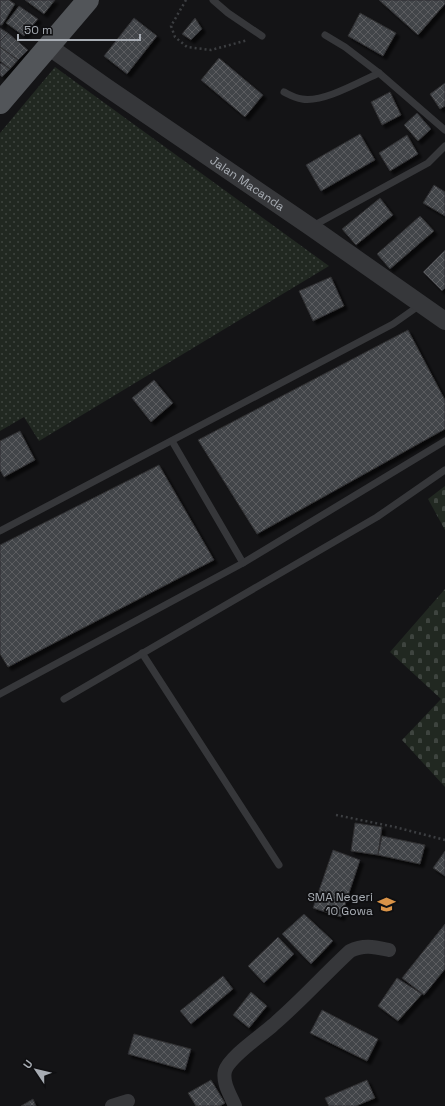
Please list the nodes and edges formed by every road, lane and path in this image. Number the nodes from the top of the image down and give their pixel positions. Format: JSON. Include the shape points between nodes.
{"nodes":[{"id":1,"x":88,"y":0,"type":"edge"},
{"id":2,"x":186,"y":0,"type":"edge"},
{"id":3,"x":213,"y":0,"type":"edge"},
{"id":4,"x":325,"y":35,"type":"dead end"},
{"id":5,"x":262,"y":36,"type":"joint"},
{"id":6,"x":48,"y":46,"type":"junction"},
{"id":7,"x":379,"y":73,"type":"junction"},
{"id":8,"x":284,"y":92,"type":"dead end"},
{"id":9,"x":0,"y":103,"type":"edge"},
{"id":10,"x":445,"y":130,"type":"edge"},
{"id":11,"x":445,"y":146,"type":"edge"},
{"id":12,"x":311,"y":227,"type":"junction"},
{"id":13,"x":420,"y":304,"type":"junction"},
{"id":14,"x":445,"y":321,"type":"edge"},
{"id":15,"x":172,"y":441,"type":"junction"},
{"id":16,"x":445,"y":441,"type":"edge"},
{"id":17,"x":445,"y":470,"type":"edge"},
{"id":18,"x":0,"y":531,"type":"edge"},
{"id":19,"x":243,"y":563,"type":"junction"},
{"id":20,"x":142,"y":653,"type":"junction"},
{"id":21,"x":0,"y":694,"type":"edge"},
{"id":22,"x":64,"y":699,"type":"dead end"},
{"id":23,"x":336,"y":815,"type":"dead end"},
{"id":24,"x":445,"y":840,"type":"edge"},
{"id":25,"x":279,"y":865,"type":"dead end"},
{"id":26,"x":389,"y":950,"type":"dead end"},
{"id":27,"x":128,"y":1101,"type":"dead end"},
{"id":28,"x":112,"y":1106,"type":"edge"},
{"id":29,"x":235,"y":1106,"type":"edge"}],
"edges":[{"from":1,"to":6,"type":"main road"},
{"from":2,"to":5,"type":"path","via":[[171,26],[175,37],[187,47],[211,50]]},
{"from":3,"to":5,"type":"lane"},
{"from":4,"to":7,"type":"lane","via":[[345,46]]},
{"from":6,"to":9,"type":"main road"},
{"from":6,"to":12,"type":"street","name":"Jalan Macanda"},
{"from":7,"to":8,"type":"lane","via":[[342,91],[312,100],[296,98]]},
{"from":7,"to":10,"type":"lane"},
{"from":11,"to":12,"type":"lane","via":[[428,163]]},
{"from":12,"to":13,"type":"street","name":"Jalan Macanda"},
{"from":13,"to":14,"type":"street","name":"Jalan Macanda"},
{"from":13,"to":15,"type":"lane","via":[[393,324]]},
{"from":15,"to":18,"type":"lane"},
{"from":15,"to":19,"type":"lane"},
{"from":16,"to":19,"type":"lane"},
{"from":17,"to":20,"type":"lane","via":[[377,517]]},
{"from":19,"to":21,"type":"lane"},
{"from":20,"to":22,"type":"lane"},
{"from":20,"to":25,"type":"lane"},
{"from":23,"to":24,"type":"path"},
{"from":26,"to":29,"type":"street","via":[[359,947],[350,951],[274,1025],[228,1065],[225,1083]]},
{"from":27,"to":28,"type":"street"}]}
